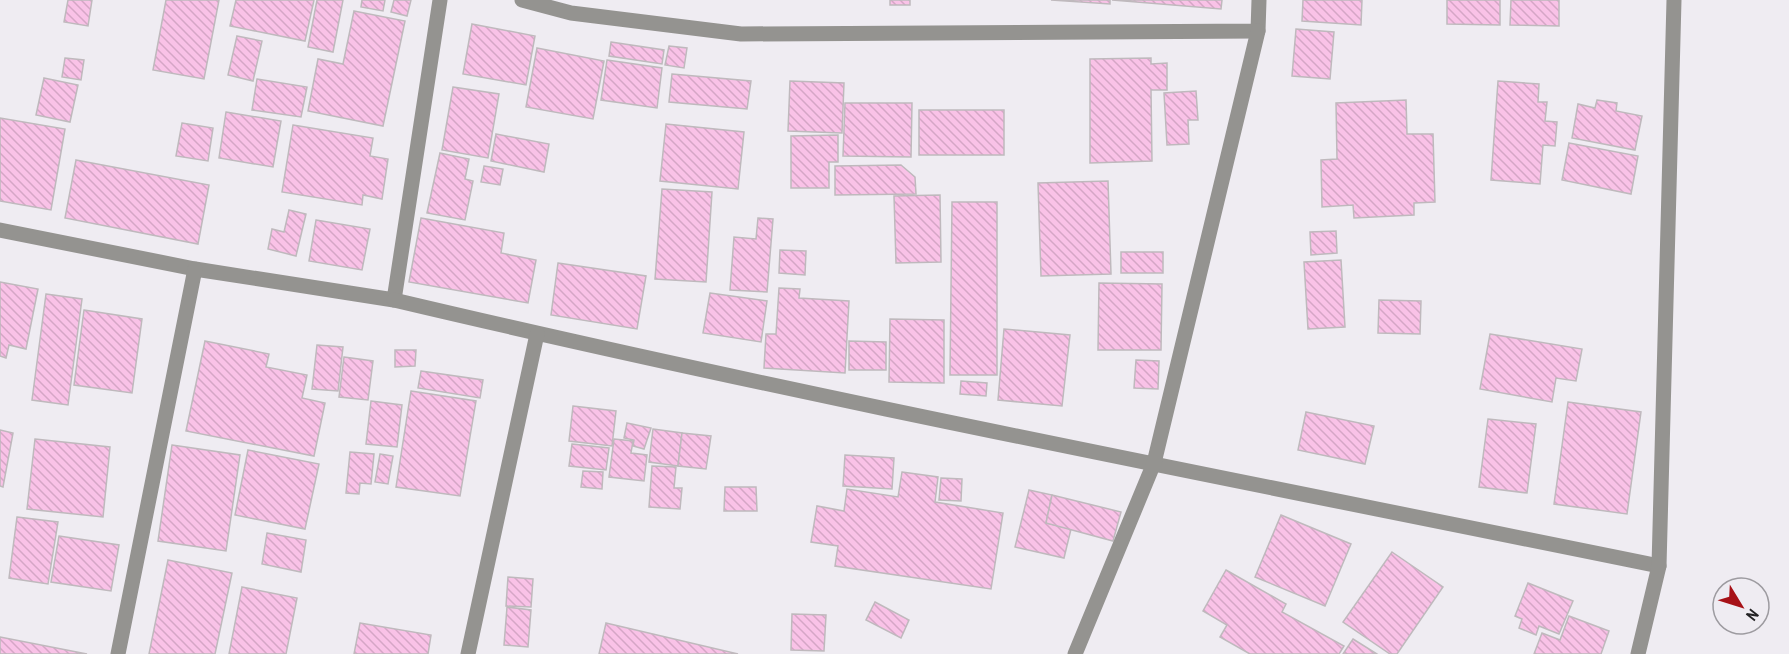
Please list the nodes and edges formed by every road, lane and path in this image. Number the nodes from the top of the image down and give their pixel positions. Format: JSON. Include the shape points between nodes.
{"nodes":[{"id":1,"x":440,"y":0,"type":"edge"},
{"id":2,"x":522,"y":0,"type":"edge"},
{"id":3,"x":1259,"y":0,"type":"edge"},
{"id":4,"x":1674,"y":0,"type":"edge"},
{"id":5,"x":1258,"y":31,"type":"junction"},
{"id":6,"x":0,"y":230,"type":"edge"},
{"id":7,"x":195,"y":269,"type":"junction"},
{"id":8,"x":394,"y":300,"type":"junction"},
{"id":9,"x":537,"y":334,"type":"junction"},
{"id":10,"x":1154,"y":464,"type":"junction"},
{"id":11,"x":1659,"y":566,"type":"junction"},
{"id":12,"x":118,"y":654,"type":"edge"},
{"id":13,"x":468,"y":654,"type":"edge"},
{"id":14,"x":1075,"y":654,"type":"edge"},
{"id":15,"x":1638,"y":654,"type":"edge"}],
"edges":[{"from":1,"to":8,"type":"street"},
{"from":2,"to":5,"type":"street","via":[[571,13],[741,34]]},
{"from":3,"to":5,"type":"street"},
{"from":4,"to":11,"type":"street"},
{"from":5,"to":10,"type":"street"},
{"from":6,"to":7,"type":"street"},
{"from":7,"to":8,"type":"street"},
{"from":7,"to":12,"type":"street"},
{"from":8,"to":9,"type":"street"},
{"from":9,"to":10,"type":"street"},
{"from":9,"to":13,"type":"street"},
{"from":10,"to":11,"type":"street"},
{"from":10,"to":14,"type":"street"},
{"from":11,"to":15,"type":"street"}]}
